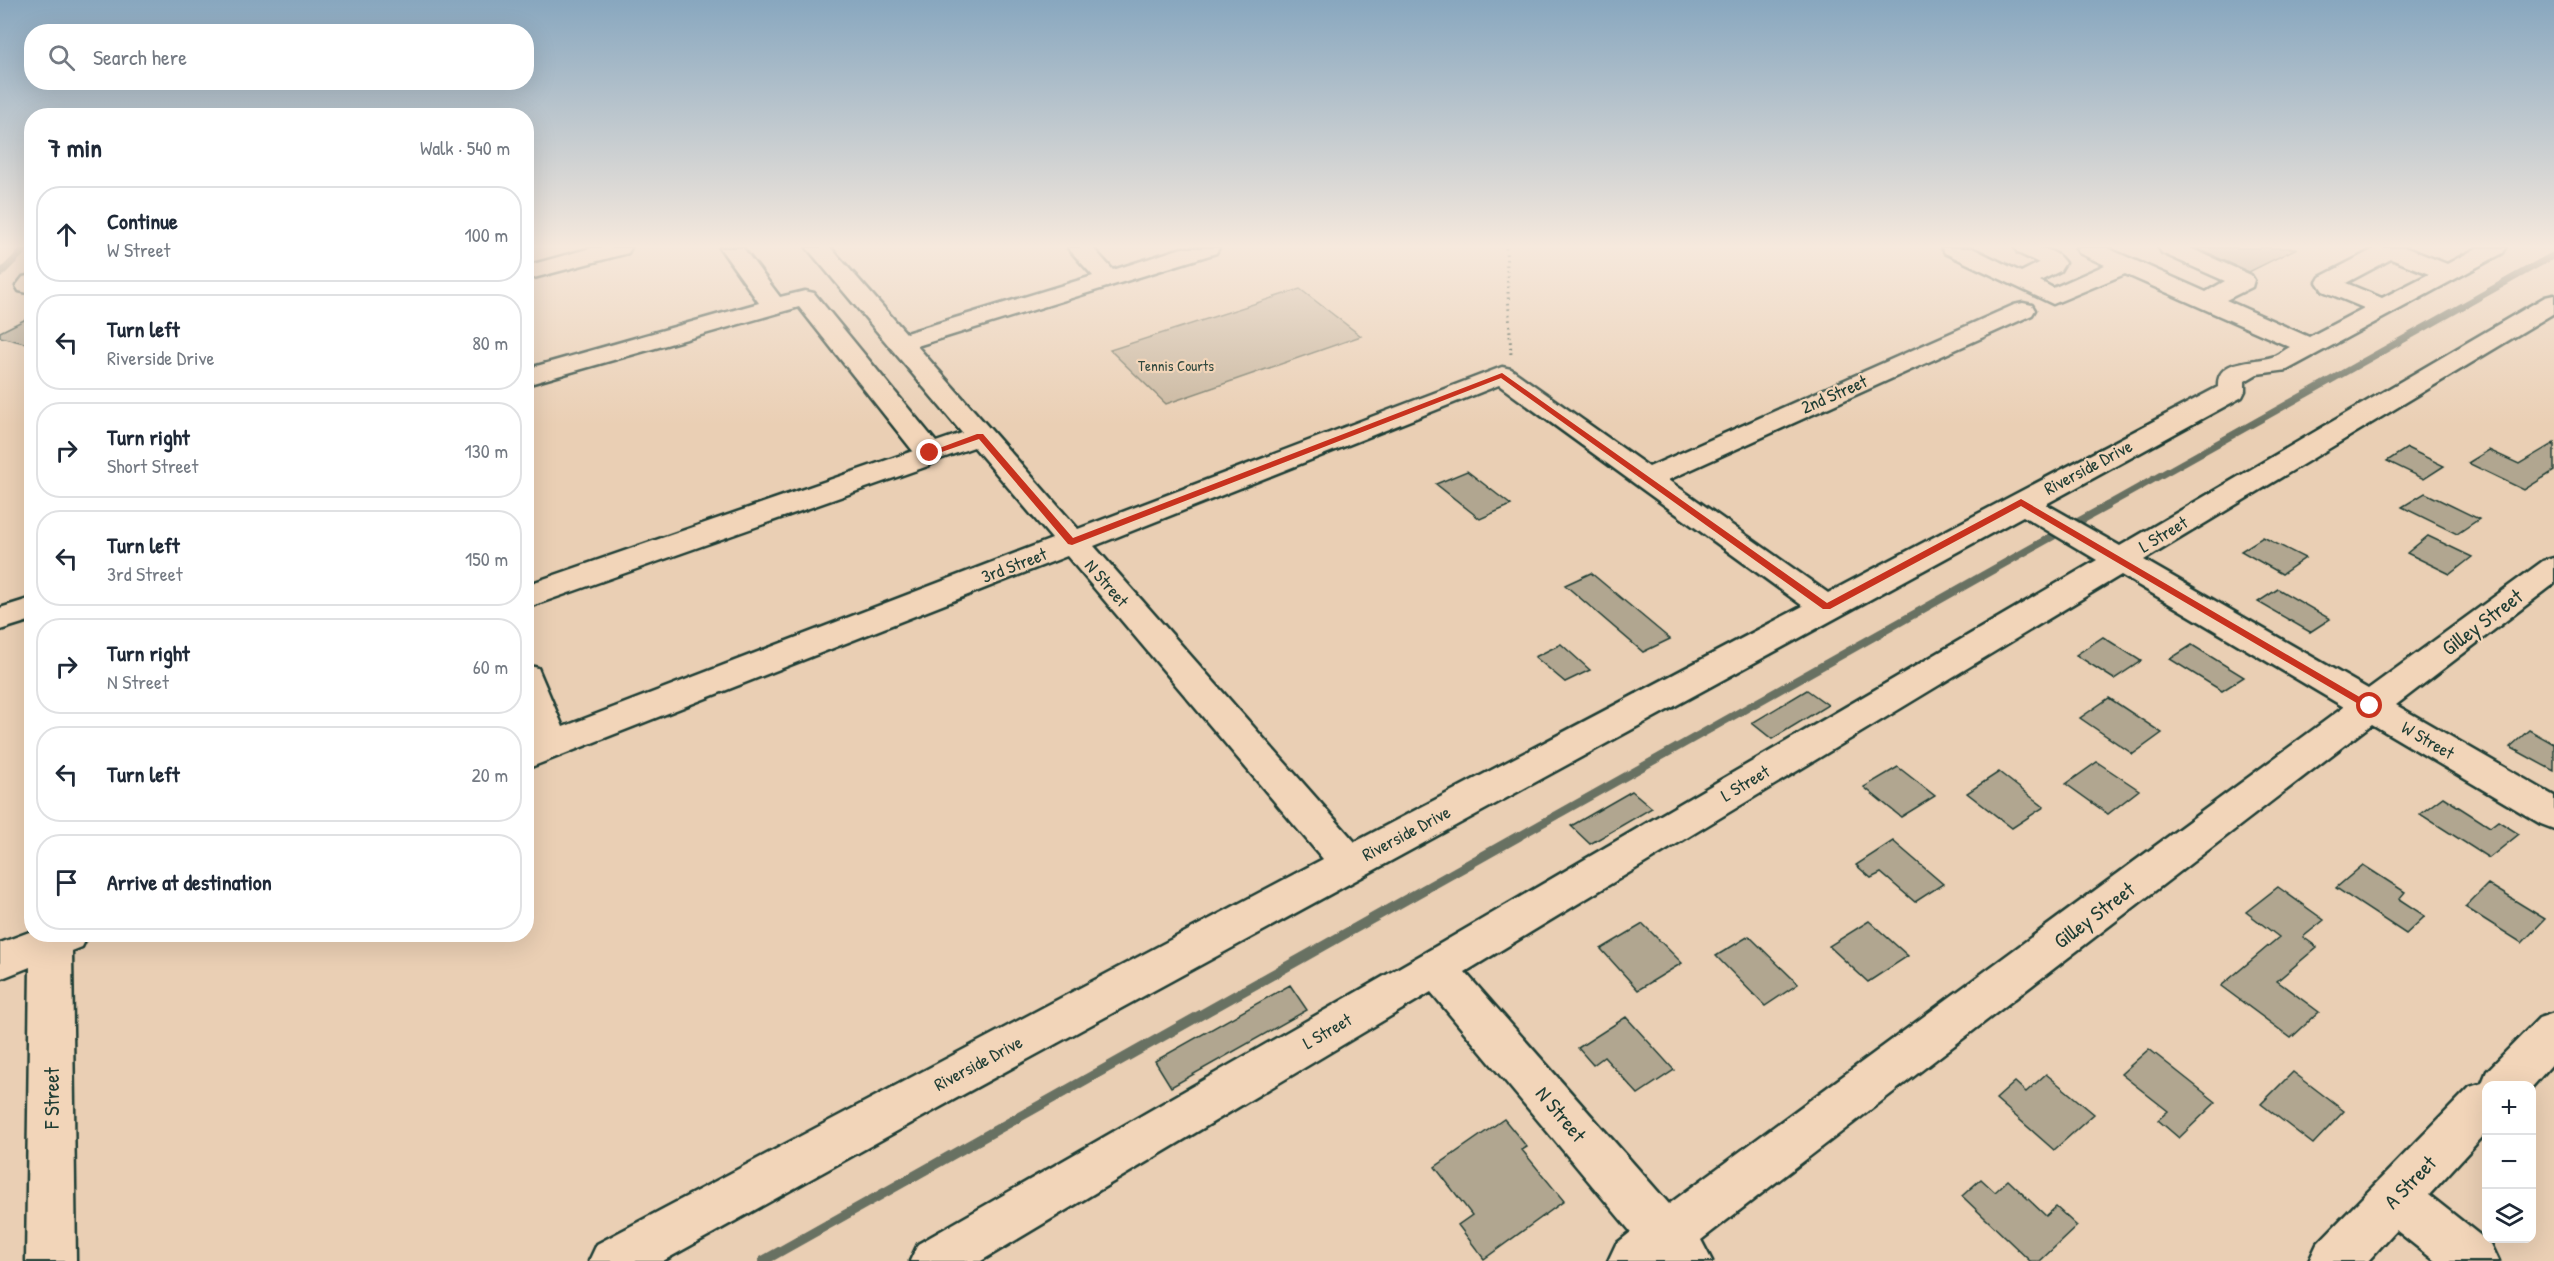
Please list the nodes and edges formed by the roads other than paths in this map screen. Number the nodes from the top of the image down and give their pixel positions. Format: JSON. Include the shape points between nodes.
{"nodes":[{"id":1,"x":771,"y":307,"type":"edge"},
{"id":2,"x":812,"y":307,"type":"edge"},
{"id":3,"x":869,"y":307,"type":"edge"},
{"id":4,"x":1018,"y":307,"type":"edge"},
{"id":5,"x":2219,"y":307,"type":"edge"},
{"id":6,"x":2546,"y":307,"type":"edge"},
{"id":7,"x":2384,"y":308,"type":"edge"},
{"id":8,"x":2023,"y":310,"type":"dead end"},
{"id":9,"x":901,"y":343,"type":"junction"},
{"id":10,"x":2310,"y":347,"type":"junction"},
{"id":11,"x":534,"y":375,"type":"edge"},
{"id":12,"x":980,"y":436,"type":"junction"},
{"id":13,"x":930,"y":453,"type":"junction"},
{"id":14,"x":1646,"y":479,"type":"junction"},
{"id":15,"x":2021,"y":502,"type":"junction"},
{"id":16,"x":1072,"y":542,"type":"junction"},
{"id":17,"x":2120,"y":559,"type":"junction"},
{"id":18,"x":2554,"y":568,"type":"edge"},
{"id":19,"x":534,"y":594,"type":"edge"},
{"id":20,"x":1827,"y":607,"type":"junction"},
{"id":21,"x":24,"y":612,"type":"edge"},
{"id":22,"x":0,"y":619,"type":"edge"},
{"id":23,"x":2370,"y":706,"type":"junction"},
{"id":24,"x":534,"y":723,"type":"edge"},
{"id":25,"x":539,"y":751,"type":"edge"},
{"id":26,"x":2554,"y":814,"type":"edge"},
{"id":27,"x":1350,"y":863,"type":"junction"},
{"id":28,"x":45,"y":942,"type":"edge"},
{"id":29,"x":57,"y":942,"type":"edge"},
{"id":30,"x":0,"y":961,"type":"edge"},
{"id":31,"x":1436,"y":968,"type":"junction"},
{"id":32,"x":2554,"y":1032,"type":"edge"},
{"id":33,"x":2508,"y":1081,"type":"edge"},
{"id":34,"x":2482,"y":1107,"type":"edge"},
{"id":35,"x":2394,"y":1198,"type":"junction"},
{"id":36,"x":1662,"y":1253,"type":"edge"},
{"id":37,"x":51,"y":1261,"type":"edge"},
{"id":38,"x":614,"y":1261,"type":"edge"},
{"id":39,"x":935,"y":1261,"type":"edge"},
{"id":40,"x":2334,"y":1261,"type":"edge"},
{"id":41,"x":2474,"y":1261,"type":"edge"}],
"edges":[{"from":1,"to":11,"type":"street"},
{"from":2,"to":13,"type":"street"},
{"from":3,"to":9,"type":"street","name":"N Street"},
{"from":4,"to":9,"type":"street"},
{"from":5,"to":10,"type":"street"},
{"from":6,"to":17,"type":"street","name":"L Street"},
{"from":7,"to":10,"type":"street","name":"Riverside Drive"},
{"from":8,"to":14,"type":"street","name":"2nd Street"},
{"from":9,"to":12,"type":"street","name":"N Street"},
{"from":10,"to":15,"type":"street","name":"Riverside Drive","via":[[2290,370],[2272,380],[2222,405],[2199,407]]},
{"from":12,"to":13,"type":"street"},
{"from":12,"to":16,"type":"street","name":"N Street"},
{"from":13,"to":19,"type":"street"},
{"from":14,"to":16,"type":"street","name":"3rd Street","via":[[1502,375]]},
{"from":14,"to":20,"type":"street"},
{"from":15,"to":17,"type":"street","name":"W Street"},
{"from":15,"to":20,"type":"street","name":"Riverside Drive"},
{"from":16,"to":25,"type":"street","name":"3rd Street"},
{"from":16,"to":27,"type":"street","name":"N Street"},
{"from":17,"to":23,"type":"street","name":"W Street"},
{"from":17,"to":31,"type":"street","name":"L Street"},
{"from":18,"to":23,"type":"street","name":"Gilley Street"},
{"from":20,"to":27,"type":"street","name":"Riverside Drive"},
{"from":21,"to":22,"type":"street"},
{"from":23,"to":26,"type":"street","name":"W Street"},
{"from":23,"to":36,"type":"street","name":"Gilley Street"},
{"from":24,"to":25,"type":"street"},
{"from":27,"to":38,"type":"street","name":"Riverside Drive"},
{"from":28,"to":30,"type":"street"},
{"from":29,"to":37,"type":"street","name":"F Street"},
{"from":31,"to":36,"type":"street","name":"N Street"},
{"from":31,"to":39,"type":"street","name":"L Street"},
{"from":32,"to":33,"type":"street"},
{"from":34,"to":35,"type":"street","name":"A Street"},
{"from":35,"to":40,"type":"street","name":"A Street"},
{"from":35,"to":41,"type":"street"}]}
